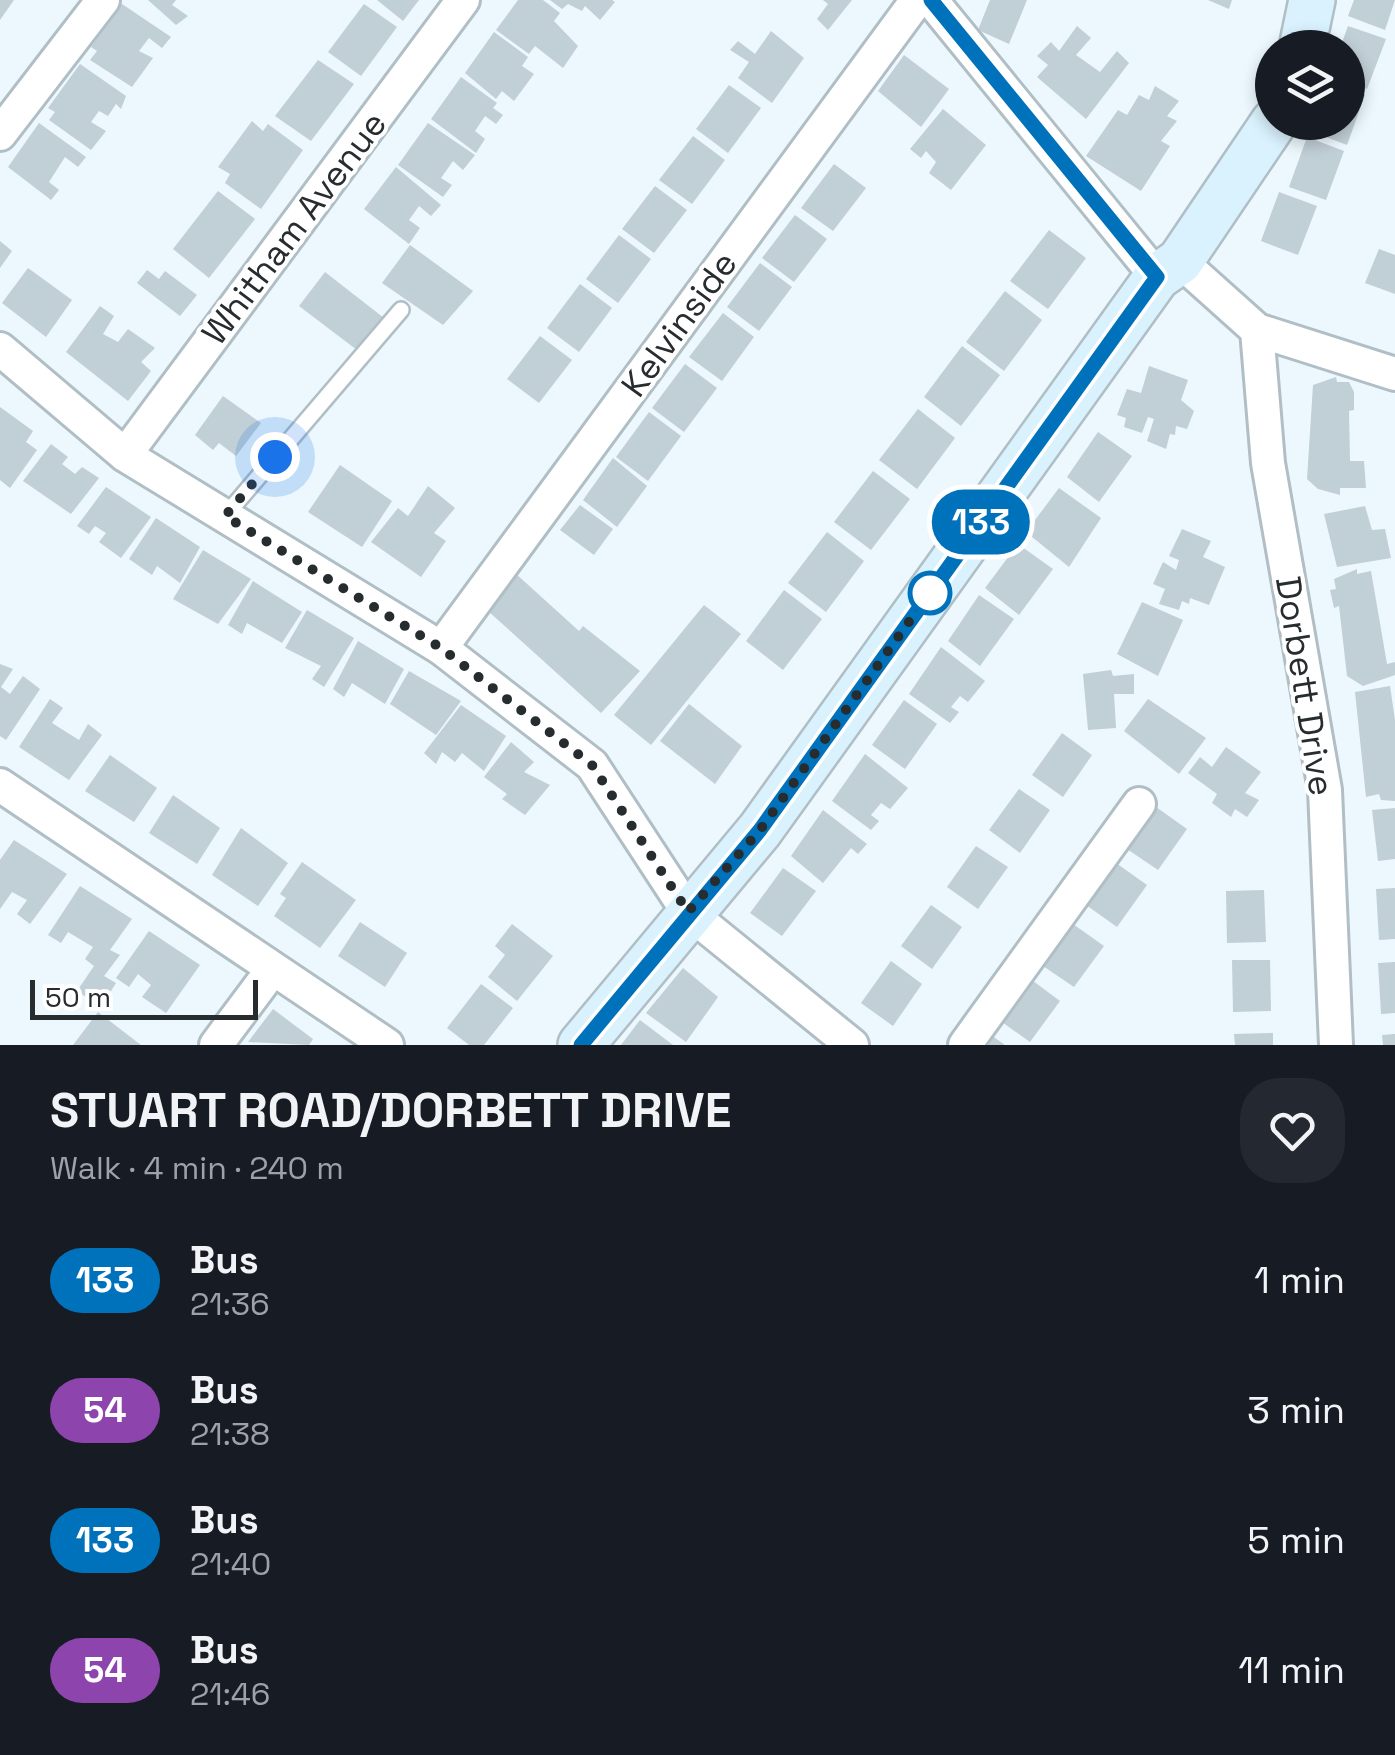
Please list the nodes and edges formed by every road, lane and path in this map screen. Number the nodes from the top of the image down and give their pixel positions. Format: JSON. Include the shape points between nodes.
{"nodes":[{"id":1,"x":103,"y":0,"type":"edge"},
{"id":2,"x":463,"y":0,"type":"edge"},
{"id":3,"x":917,"y":0,"type":"edge"},
{"id":4,"x":930,"y":0,"type":"edge"},
{"id":5,"x":1312,"y":0,"type":"edge"},
{"id":6,"x":1306,"y":30,"type":"edge"},
{"id":7,"x":0,"y":134,"type":"edge"},
{"id":8,"x":1261,"y":140,"type":"edge"},
{"id":9,"x":1168,"y":269,"type":"junction"},
{"id":10,"x":400,"y":310,"type":"dead end"},
{"id":11,"x":1256,"y":330,"type":"junction"},
{"id":12,"x":0,"y":349,"type":"edge"},
{"id":13,"x":1395,"y":374,"type":"edge"},
{"id":14,"x":125,"y":455,"type":"junction"},
{"id":15,"x":225,"y":516,"type":"junction"},
{"id":16,"x":441,"y":648,"type":"junction"},
{"id":17,"x":0,"y":786,"type":"edge"},
{"id":18,"x":1138,"y":804,"type":"dead end"},
{"id":19,"x":688,"y":912,"type":"junction"},
{"id":20,"x":272,"y":970,"type":"junction"},
{"id":21,"x":216,"y":1045,"type":"edge"},
{"id":22,"x":386,"y":1045,"type":"edge"},
{"id":23,"x":581,"y":1045,"type":"edge"},
{"id":24,"x":852,"y":1045,"type":"edge"},
{"id":25,"x":965,"y":1045,"type":"edge"},
{"id":26,"x":1336,"y":1045,"type":"edge"}],
"edges":[{"from":1,"to":7,"type":"street"},
{"from":2,"to":14,"type":"street","name":"Whitham Avenue"},
{"from":3,"to":16,"type":"street","name":"Kelvinside"},
{"from":4,"to":9,"type":"street"},
{"from":5,"to":6,"type":"street"},
{"from":8,"to":9,"type":"street"},
{"from":9,"to":11,"type":"street"},
{"from":9,"to":19,"type":"street","via":[[760,830]]},
{"from":10,"to":15,"type":"lane"},
{"from":11,"to":13,"type":"street"},
{"from":11,"to":26,"type":"street","name":"Dorbett Drive","via":[[1268,463],[1325,790]]},
{"from":12,"to":14,"type":"street"},
{"from":14,"to":15,"type":"street"},
{"from":15,"to":16,"type":"street"},
{"from":16,"to":19,"type":"street","via":[[592,765]]},
{"from":17,"to":20,"type":"street"},
{"from":18,"to":25,"type":"street"},
{"from":19,"to":23,"type":"street"},
{"from":19,"to":24,"type":"street"},
{"from":20,"to":21,"type":"street"},
{"from":20,"to":22,"type":"street"}]}
